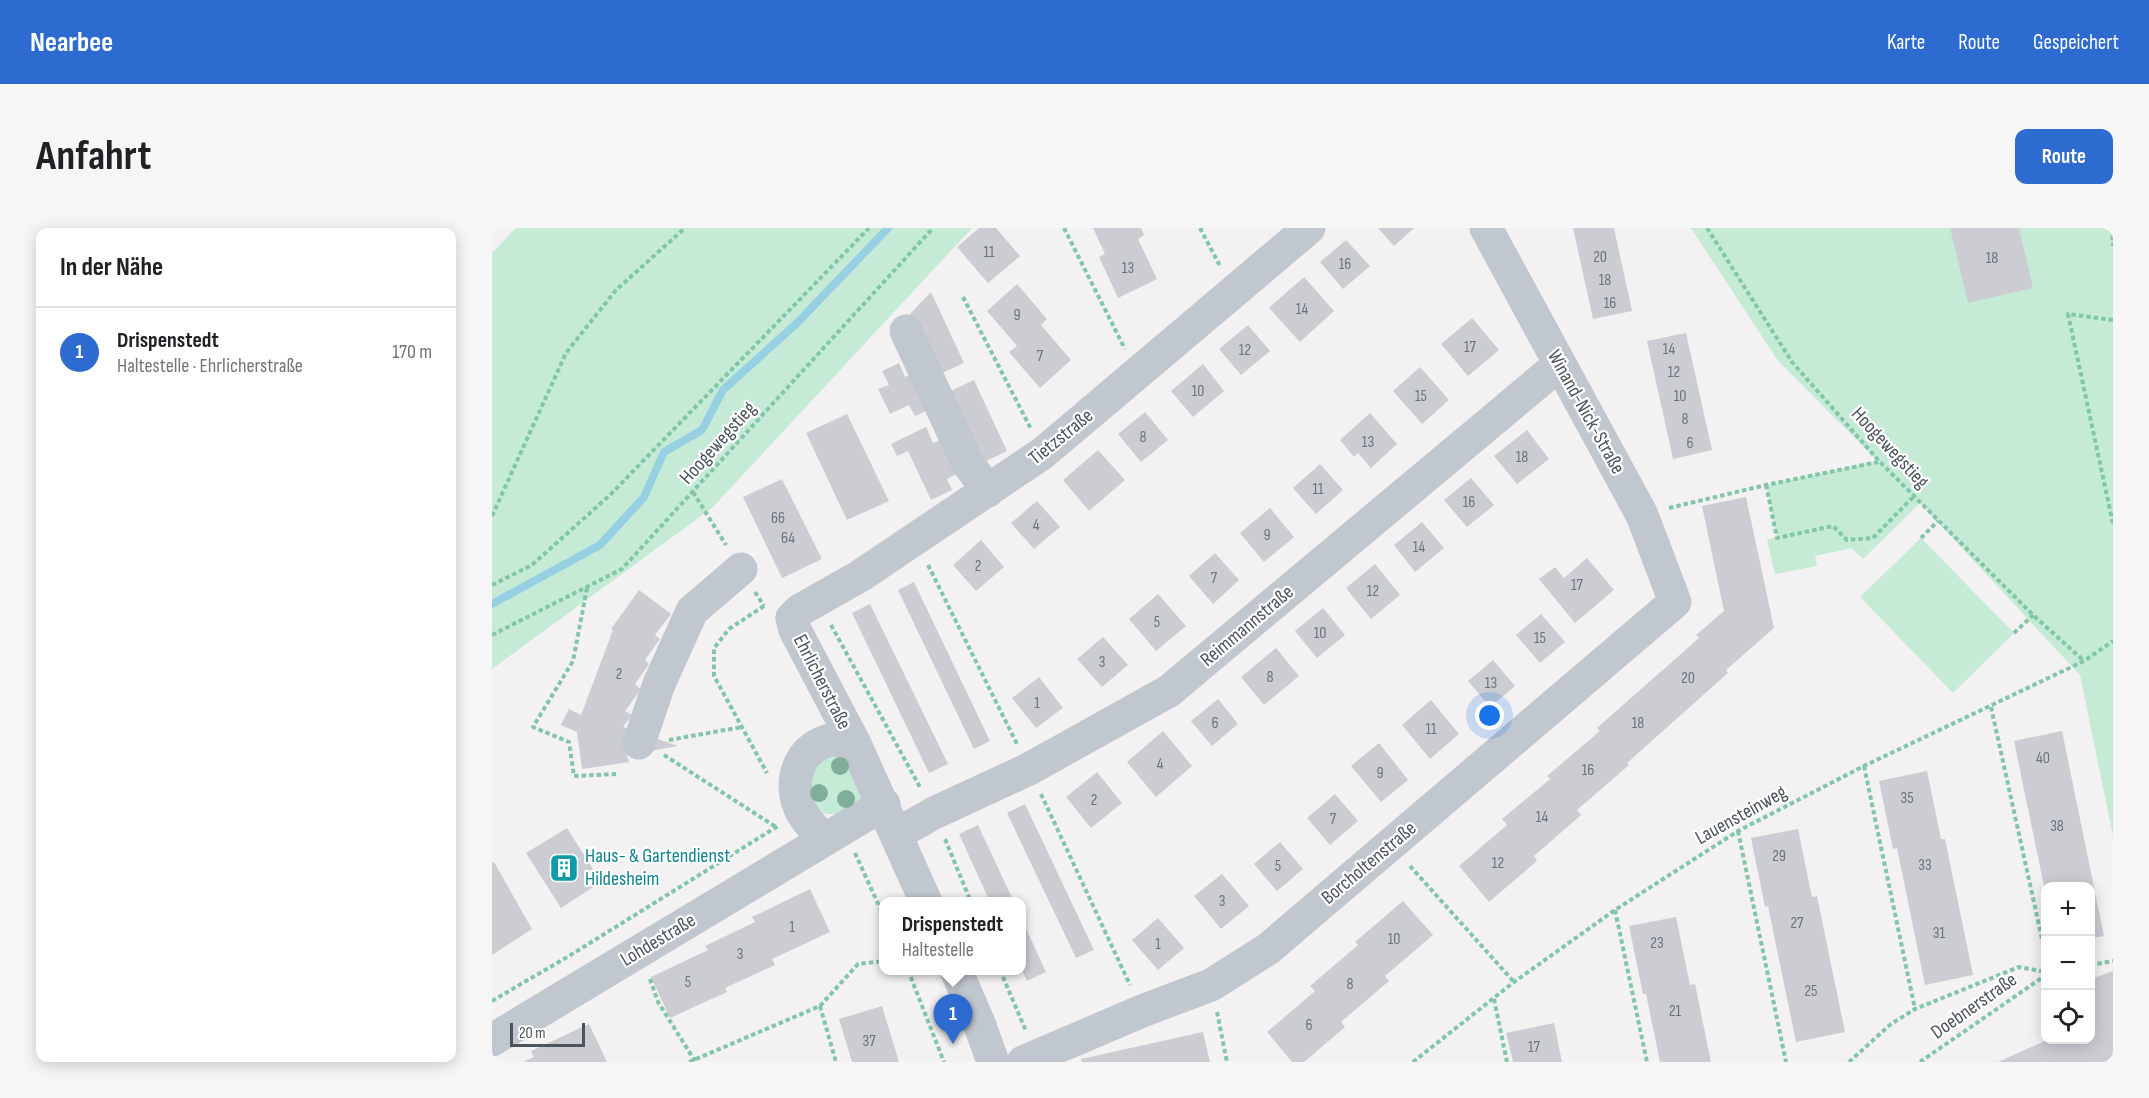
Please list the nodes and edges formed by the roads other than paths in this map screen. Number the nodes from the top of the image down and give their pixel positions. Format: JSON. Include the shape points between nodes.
{"nodes":[{"id":1,"x":1309,"y":228,"type":"edge"},
{"id":2,"x":1486,"y":228,"type":"edge"},
{"id":3,"x":906,"y":332,"type":"dead end"},
{"id":4,"x":1560,"y":364,"type":"junction"},
{"id":5,"x":988,"y":491,"type":"junction"},
{"id":6,"x":741,"y":569,"type":"dead end"},
{"id":7,"x":1675,"y":602,"type":"joint"},
{"id":8,"x":791,"y":608,"type":"joint"},
{"id":9,"x":642,"y":744,"type":"road end"},
{"id":10,"x":855,"y":744,"type":"junction"},
{"id":11,"x":884,"y":804,"type":"junction"},
{"id":12,"x":834,"y":834,"type":"junction"},
{"id":13,"x":897,"y":834,"type":"junction"},
{"id":14,"x":924,"y":897,"type":"edge"},
{"id":15,"x":958,"y":975,"type":"edge"},
{"id":16,"x":492,"y":1040,"type":"edge"},
{"id":17,"x":1030,"y":1059,"type":"edge"},
{"id":18,"x":993,"y":1062,"type":"edge"}],
"edges":[{"from":1,"to":5,"type":"street","name":"Tietzstraße","via":[[1043,453]]},
{"from":2,"to":4,"type":"street","name":"Winand-Nick-Straße"},
{"from":3,"to":5,"type":"street","via":[[967,462]]},
{"from":4,"to":7,"type":"street","name":"Winand-Nick-Straße","via":[[1642,515]]},
{"from":4,"to":13,"type":"street","name":"Reimmannstraße","via":[[1169,691],[1029,770]]},
{"from":5,"to":8,"type":"street","name":"Tietzstraße","via":[[870,570]]},
{"from":6,"to":9,"type":"street","via":[[692,611],[659,684]]},
{"from":7,"to":17,"type":"street","name":"Borcholtenstraße","via":[[1268,949],[1211,985]]},
{"from":8,"to":10,"type":"street","name":"Ehrlicherstraße","via":[[795,630]]},
{"from":10,"to":11,"type":"street","name":"Ehrlicherstraße"},
{"from":10,"to":12,"type":"street","name":"Ehrlicherstraße","via":[[830,740],[807,752],[798,768],[788,818]]},
{"from":11,"to":12,"type":"street"},
{"from":11,"to":13,"type":"street","name":"Ehrlicherstraße"},
{"from":12,"to":16,"type":"street","name":"Lohdestraße"},
{"from":13,"to":14,"type":"street","name":"Ehrlicherstraße"},
{"from":15,"to":18,"type":"street"}]}
